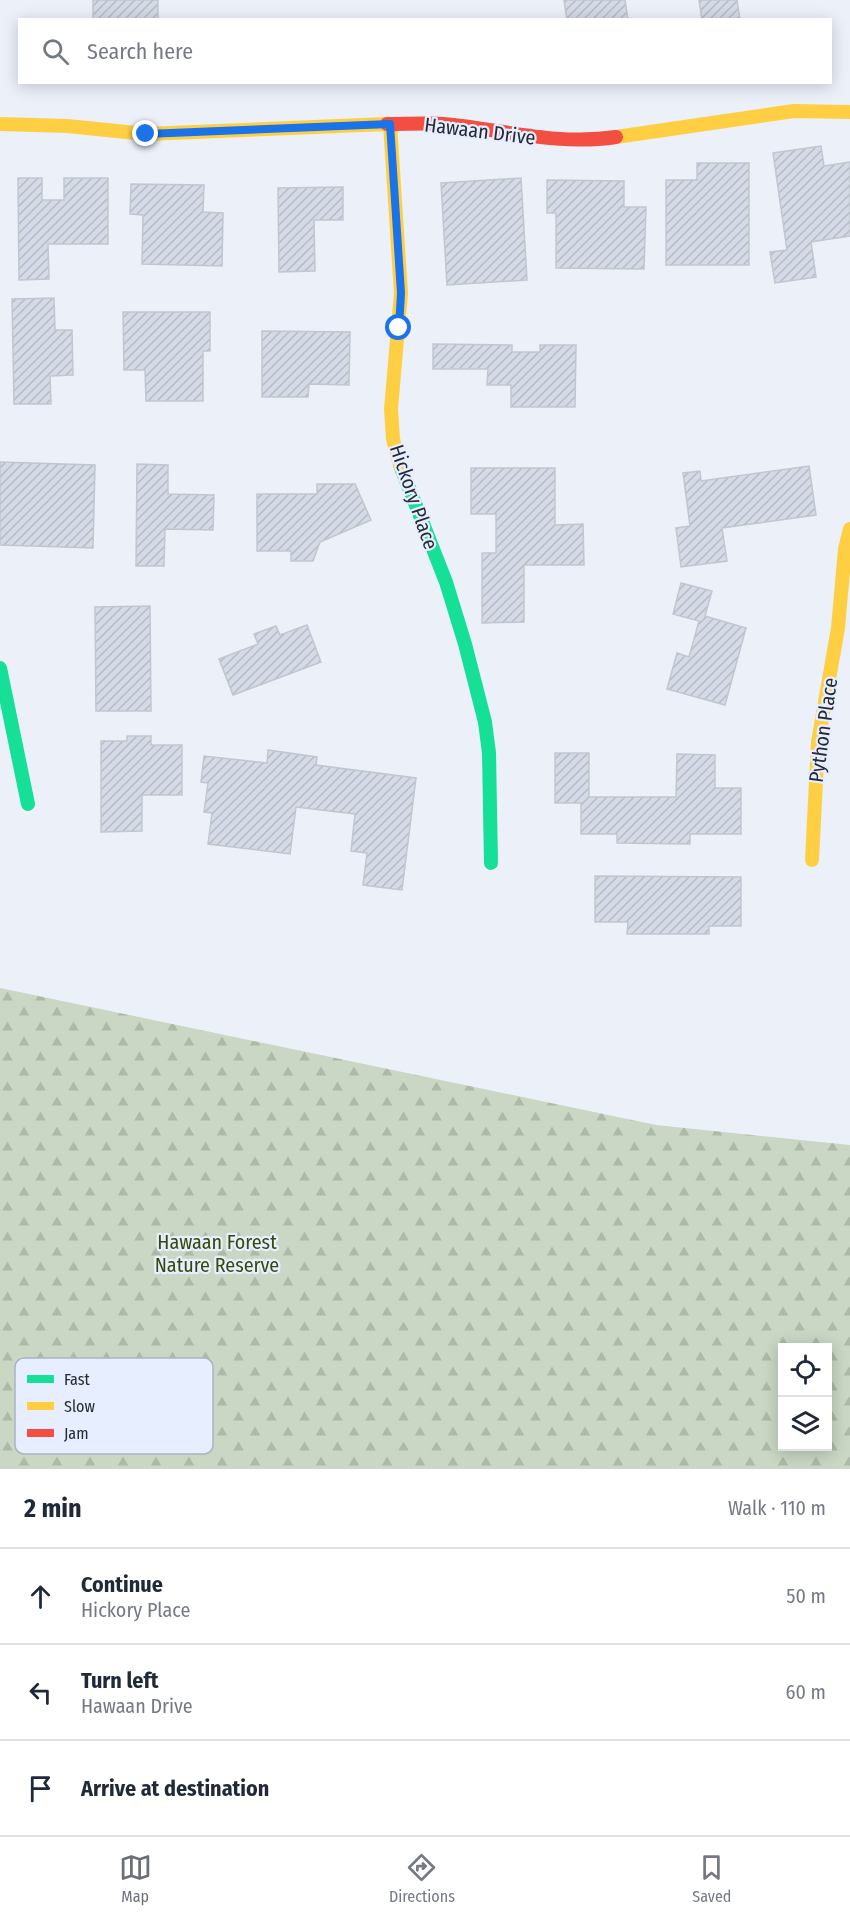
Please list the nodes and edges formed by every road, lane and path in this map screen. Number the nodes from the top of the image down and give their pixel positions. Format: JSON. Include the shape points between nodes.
{"nodes":[{"id":1,"x":850,"y":112,"type":"edge"},
{"id":2,"x":0,"y":124,"type":"edge"},
{"id":3,"x":390,"y":124,"type":"junction"},
{"id":4,"x":850,"y":529,"type":"edge"},
{"id":5,"x":0,"y":668,"type":"edge"},
{"id":6,"x":28,"y":804,"type":"dead end"},
{"id":7,"x":812,"y":860,"type":"dead end"},
{"id":8,"x":491,"y":863,"type":"dead end"}],
"edges":[{"from":1,"to":3,"type":"street","name":"Hawaan Drive","via":[[794,111],[584,140],[530,137],[441,124]]},
{"from":2,"to":3,"type":"street","name":"Hawaan Drive","via":[[146,134]]},
{"from":3,"to":8,"type":"street","name":"Hickory Place","via":[[401,293],[391,409],[393,439],[402,475],[446,582],[485,722]]},
{"from":4,"to":7,"type":"street","name":"Python Place","via":[[818,742]]},
{"from":5,"to":6,"type":"street"}]}
